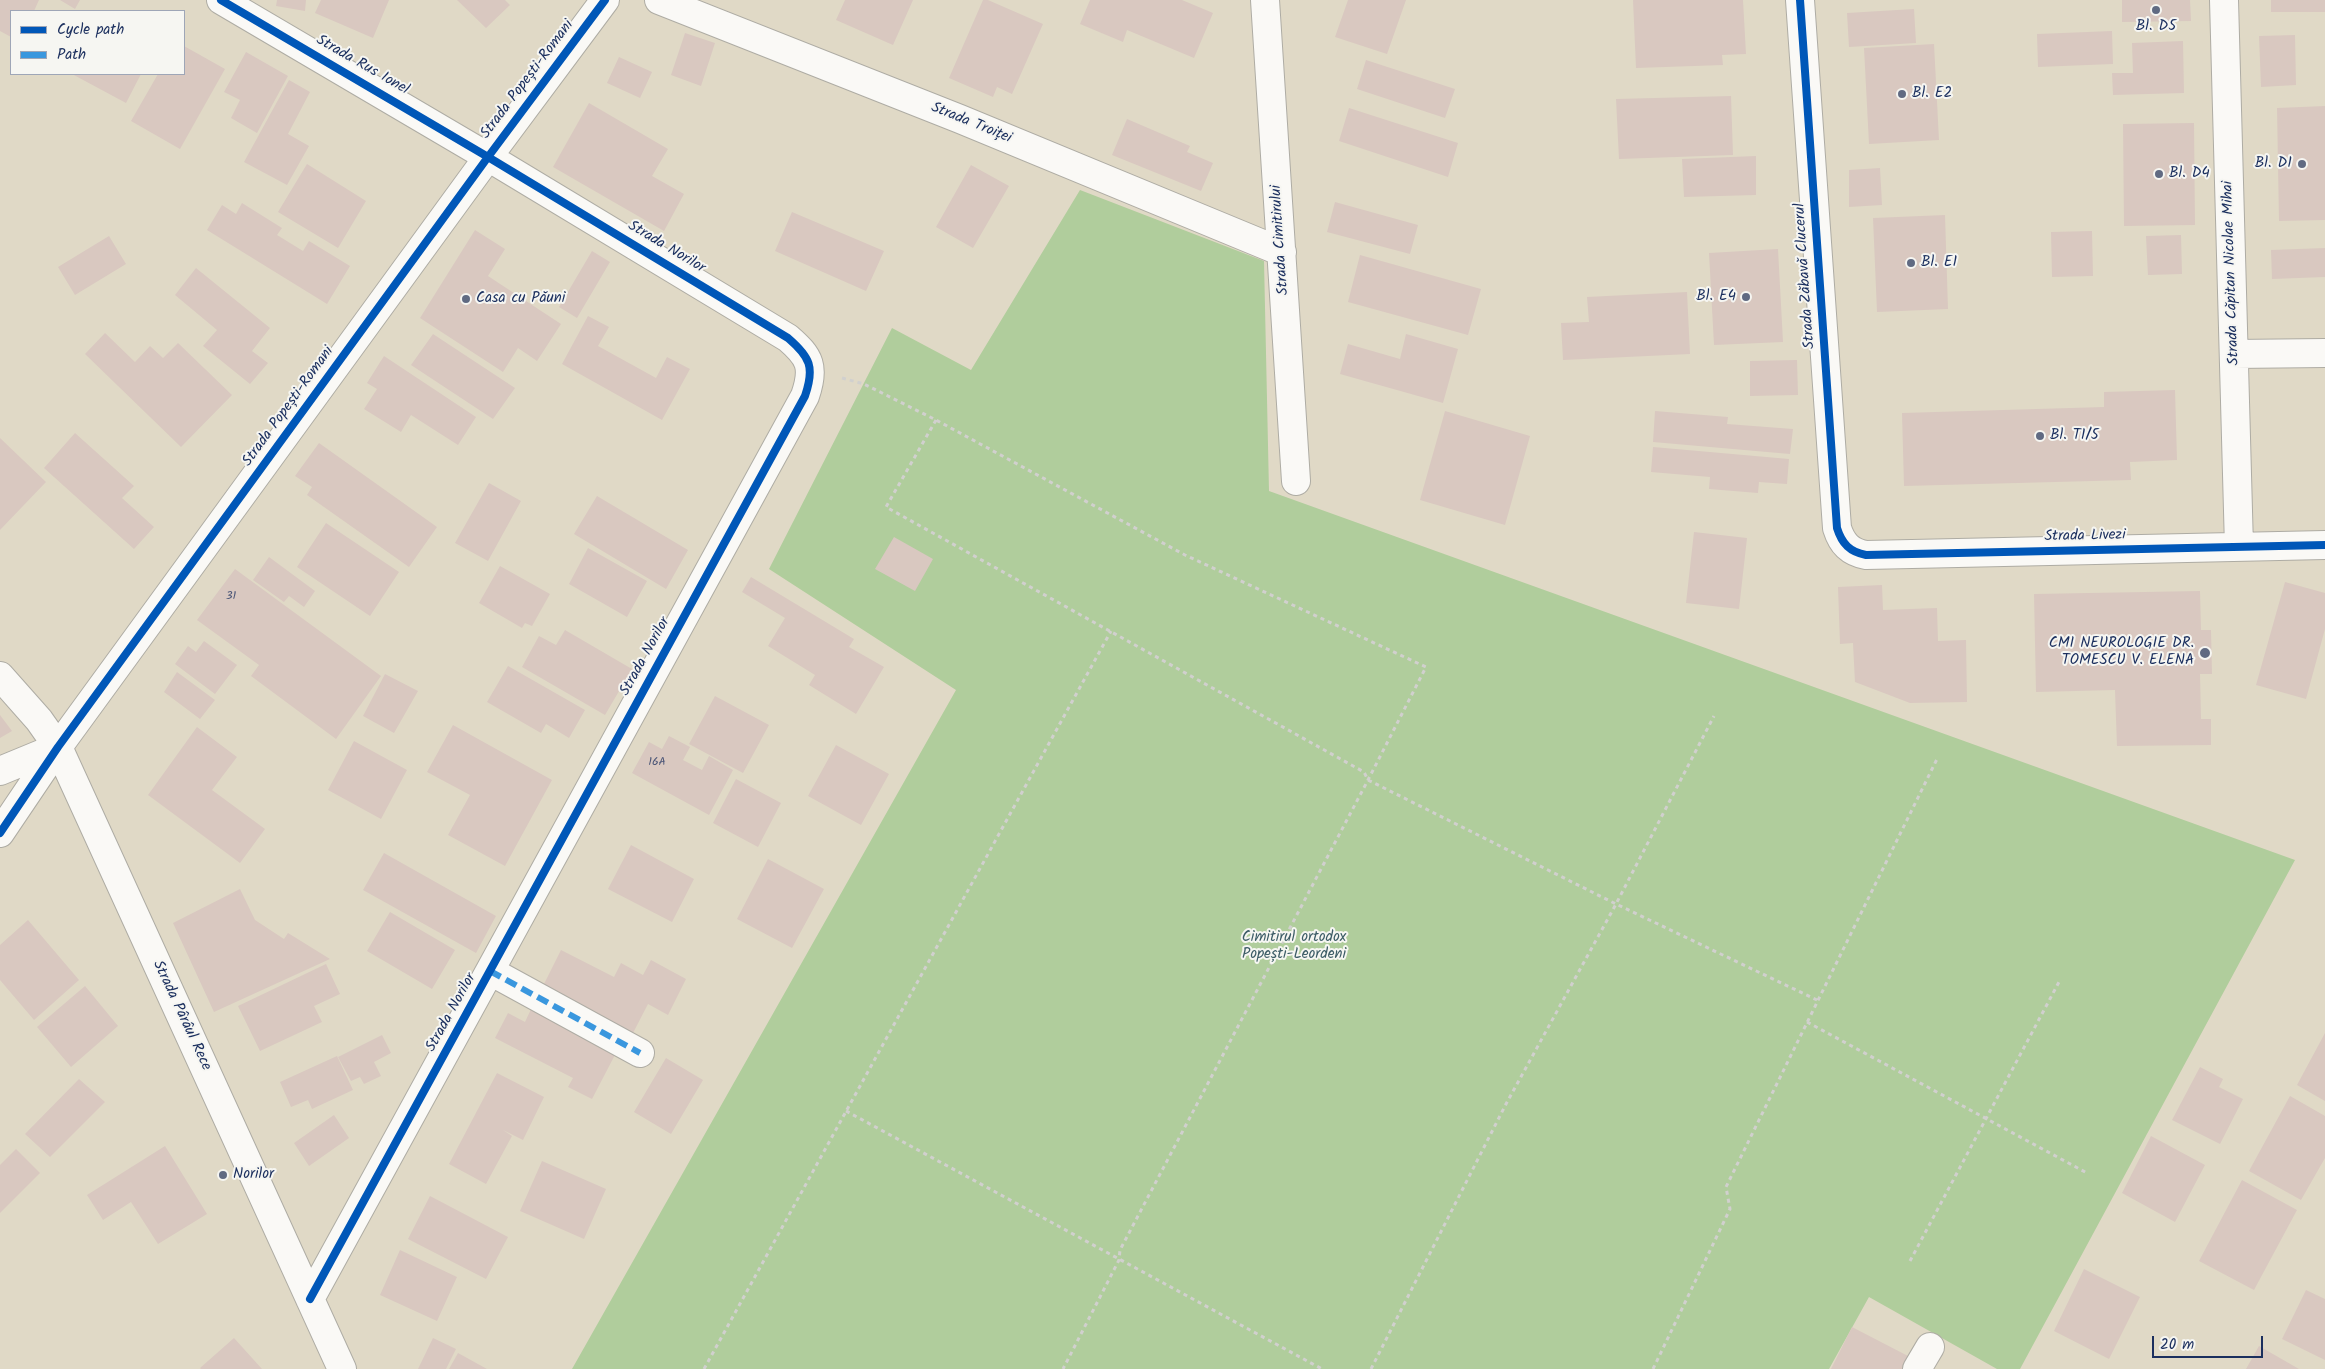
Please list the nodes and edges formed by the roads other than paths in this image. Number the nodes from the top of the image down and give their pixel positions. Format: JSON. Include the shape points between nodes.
{"nodes":[{"id":1,"x":221,"y":0,"type":"edge"},
{"id":2,"x":605,"y":0,"type":"edge"},
{"id":3,"x":659,"y":0,"type":"edge"},
{"id":4,"x":1266,"y":0,"type":"edge"},
{"id":5,"x":1800,"y":0,"type":"edge"},
{"id":6,"x":2224,"y":0,"type":"edge"},
{"id":7,"x":488,"y":157,"type":"junction"},
{"id":8,"x":1282,"y":252,"type":"junction"},
{"id":9,"x":2325,"y":353,"type":"edge"},
{"id":10,"x":2234,"y":354,"type":"junction"},
{"id":11,"x":1296,"y":481,"type":"dead end"},
{"id":12,"x":2325,"y":545,"type":"edge"},
{"id":13,"x":2239,"y":546,"type":"junction"},
{"id":14,"x":1847,"y":547,"type":"joint"},
{"id":15,"x":0,"y":676,"type":"edge"},
{"id":16,"x":58,"y":747,"type":"junction"},
{"id":17,"x":0,"y":771,"type":"edge"},
{"id":18,"x":0,"y":833,"type":"edge"},
{"id":19,"x":490,"y":971,"type":"junction"},
{"id":20,"x":640,"y":1052,"type":"dead end"},
{"id":21,"x":310,"y":1299,"type":"junction"},
{"id":22,"x":342,"y":1369,"type":"edge"}],
"edges":[{"from":1,"to":7,"type":"street","name":"Strada Rus Ionel"},
{"from":2,"to":7,"type":"street","name":"Strada Popești-Romani"},
{"from":3,"to":8,"type":"street","name":"Strada Troiței","via":[[960,119]]},
{"from":4,"to":8,"type":"street","name":"Strada Cimitirului"},
{"from":5,"to":14,"type":"street","name":"Strada Zăbavă Clucerul","via":[[1837,528]]},
{"from":6,"to":10,"type":"street","name":"Strada Căpitan Nicolae Mihai"},
{"from":7,"to":16,"type":"street","name":"Strada Popești-Romani"},
{"from":7,"to":19,"type":"street","name":"Strada Norilor","via":[[788,338],[806,353],[811,368],[805,396]]},
{"from":8,"to":11,"type":"street","name":"Strada Cimitirului"},
{"from":9,"to":10,"type":"street"},
{"from":10,"to":13,"type":"street","name":"Strada Căpitan Nicolae Mihai"},
{"from":12,"to":13,"type":"street","name":"Strada Livezi"},
{"from":13,"to":14,"type":"street","name":"Strada Livezi","via":[[1866,555]]},
{"from":15,"to":16,"type":"street","name":"Strada Pârâul Rece"},
{"from":16,"to":17,"type":"street"},
{"from":16,"to":18,"type":"street","name":"Strada Popești-Romani"},
{"from":16,"to":21,"type":"street","name":"Strada Pârâul Rece"},
{"from":19,"to":20,"type":"street"},
{"from":19,"to":21,"type":"street","name":"Strada Norilor"},
{"from":21,"to":22,"type":"street","name":"Strada Pârâul Rece"}]}
